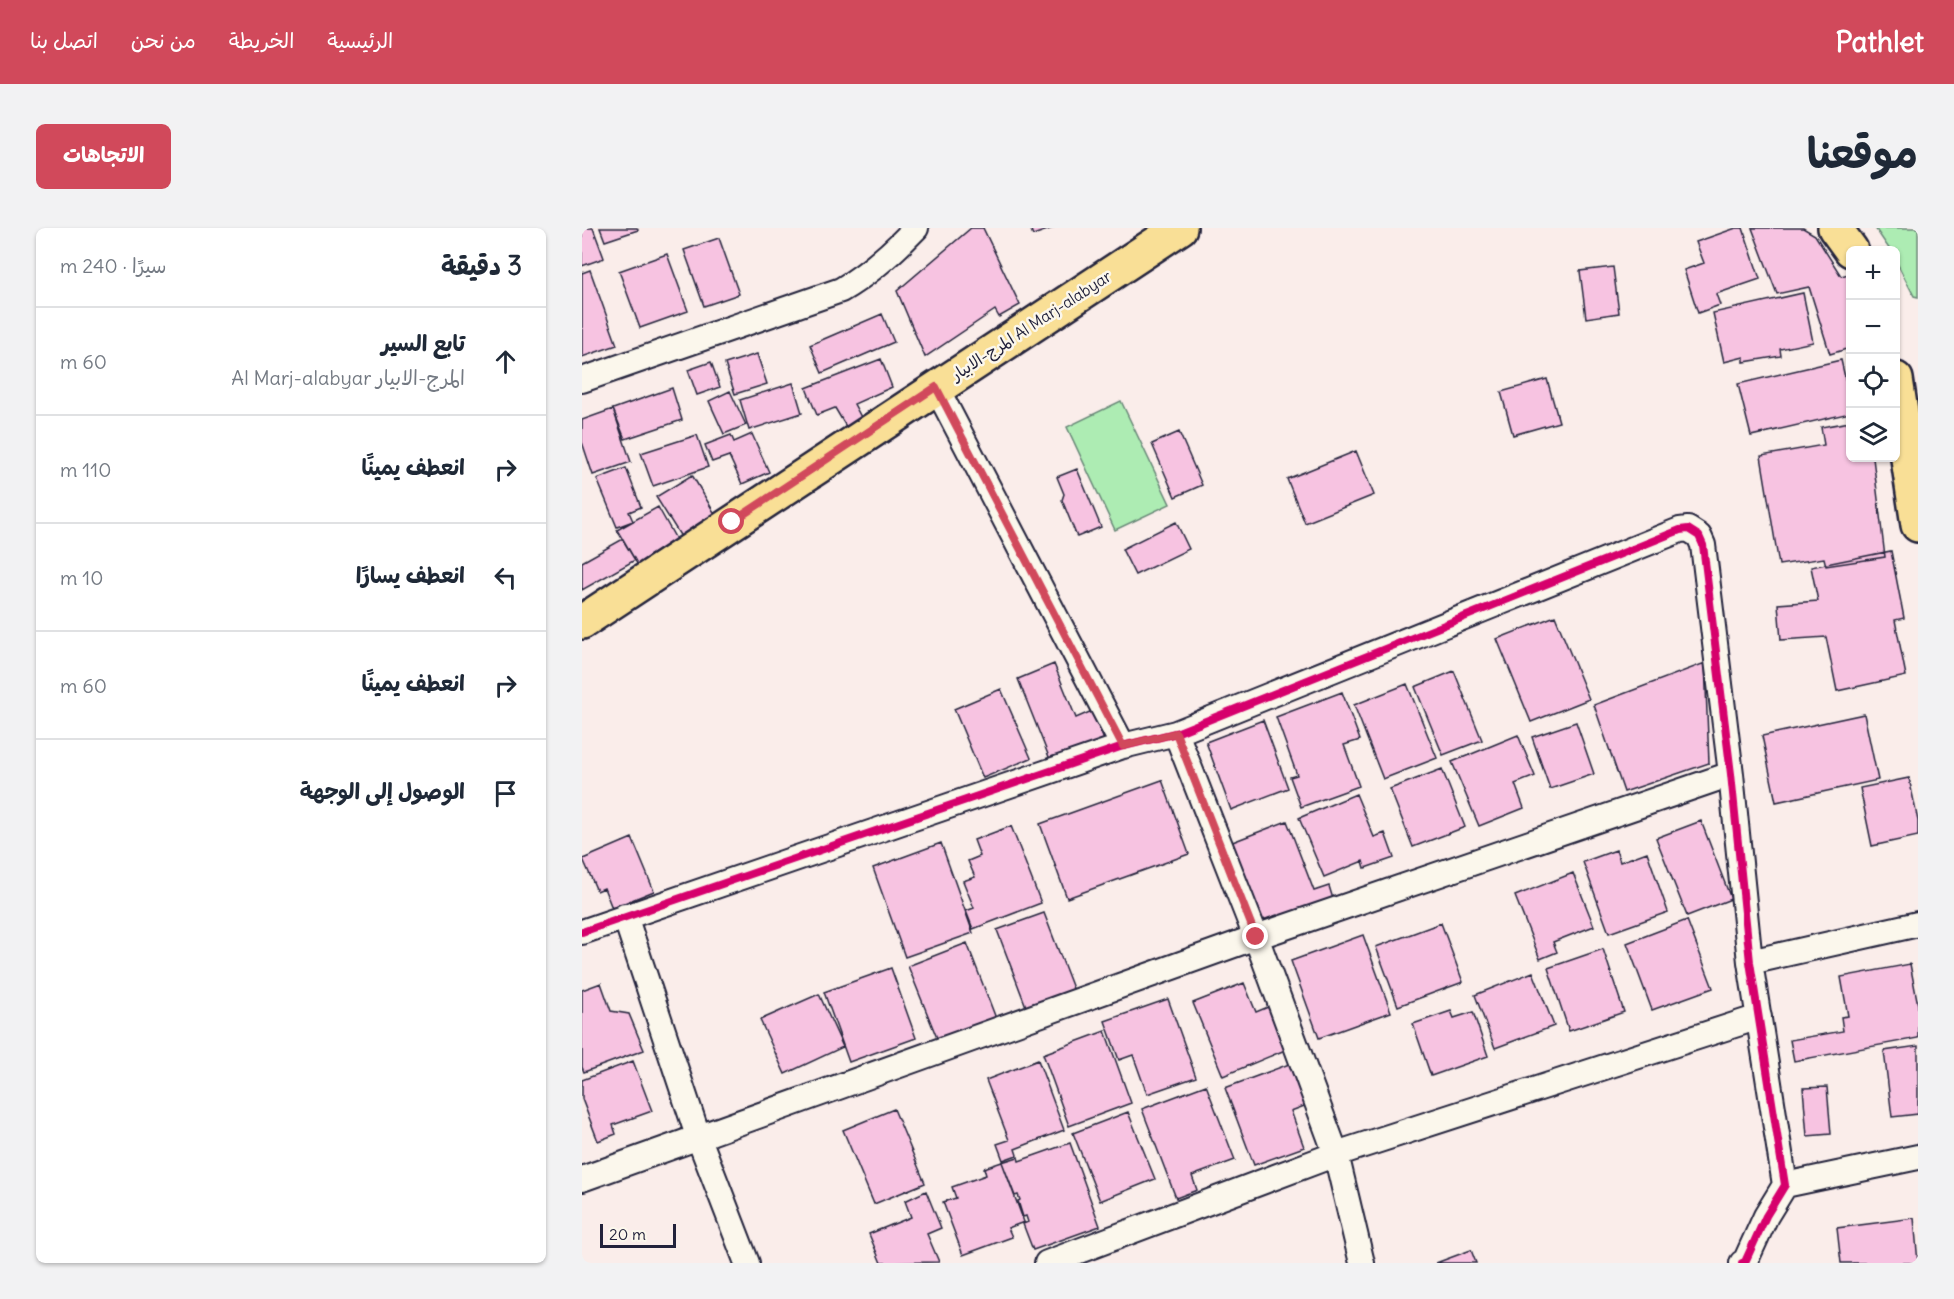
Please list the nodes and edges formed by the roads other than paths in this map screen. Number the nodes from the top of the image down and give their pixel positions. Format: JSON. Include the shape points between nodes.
{"nodes":[{"id":1,"x":916,"y":228,"type":"edge"},
{"id":2,"x":1180,"y":228,"type":"edge"},
{"id":3,"x":1835,"y":228,"type":"edge"},
{"id":4,"x":1143,"y":242,"type":"edge"},
{"id":5,"x":1848,"y":246,"type":"edge"},
{"id":6,"x":582,"y":380,"type":"edge"},
{"id":7,"x":936,"y":387,"type":"junction"},
{"id":8,"x":1900,"y":406,"type":"edge"},
{"id":9,"x":1918,"y":525,"type":"edge"},
{"id":10,"x":582,"y":622,"type":"edge"},
{"id":11,"x":1176,"y":733,"type":"junction"},
{"id":12,"x":1123,"y":746,"type":"junction"},
{"id":13,"x":1731,"y":774,"type":"junction"},
{"id":14,"x":625,"y":916,"type":"junction"},
{"id":15,"x":1918,"y":924,"type":"edge"},
{"id":16,"x":582,"y":932,"type":"edge"},
{"id":17,"x":1256,"y":937,"type":"junction"},
{"id":18,"x":1750,"y":962,"type":"junction"},
{"id":19,"x":1759,"y":1017,"type":"junction"},
{"id":20,"x":698,"y":1137,"type":"junction"},
{"id":21,"x":1336,"y":1154,"type":"junction"},
{"id":22,"x":1918,"y":1156,"type":"edge"},
{"id":23,"x":582,"y":1179,"type":"edge"},
{"id":24,"x":1785,"y":1185,"type":"junction"},
{"id":25,"x":747,"y":1263,"type":"edge"},
{"id":26,"x":1047,"y":1263,"type":"edge"},
{"id":27,"x":1362,"y":1263,"type":"edge"},
{"id":28,"x":1744,"y":1263,"type":"edge"}],
"edges":[{"from":1,"to":6,"type":"street","via":[[878,265],[841,290]]},
{"from":2,"to":4,"type":"main road","name":"المرج-الابيار Al Marj-alabyar"},
{"from":3,"to":5,"type":"main road"},
{"from":4,"to":7,"type":"main road","name":"المرج-الابيار Al Marj-alabyar"},
{"from":7,"to":10,"type":"main road","name":"المرج-الابيار Al Marj-alabyar"},
{"from":7,"to":12,"type":"street"},
{"from":8,"to":9,"type":"main road"},
{"from":11,"to":12,"type":"street"},
{"from":11,"to":13,"type":"street","via":[[1688,529],[1699,536],[1703,545]]},
{"from":11,"to":17,"type":"street"},
{"from":12,"to":14,"type":"street"},
{"from":13,"to":17,"type":"street"},
{"from":13,"to":18,"type":"street"},
{"from":14,"to":16,"type":"street"},
{"from":14,"to":20,"type":"street"},
{"from":15,"to":18,"type":"street"},
{"from":17,"to":20,"type":"street"},
{"from":17,"to":21,"type":"street"},
{"from":18,"to":19,"type":"street"},
{"from":19,"to":21,"type":"street"},
{"from":19,"to":24,"type":"street"},
{"from":20,"to":23,"type":"street"},
{"from":20,"to":25,"type":"street"},
{"from":21,"to":26,"type":"street"},
{"from":21,"to":27,"type":"street"},
{"from":22,"to":24,"type":"street"},
{"from":24,"to":28,"type":"street"}]}
